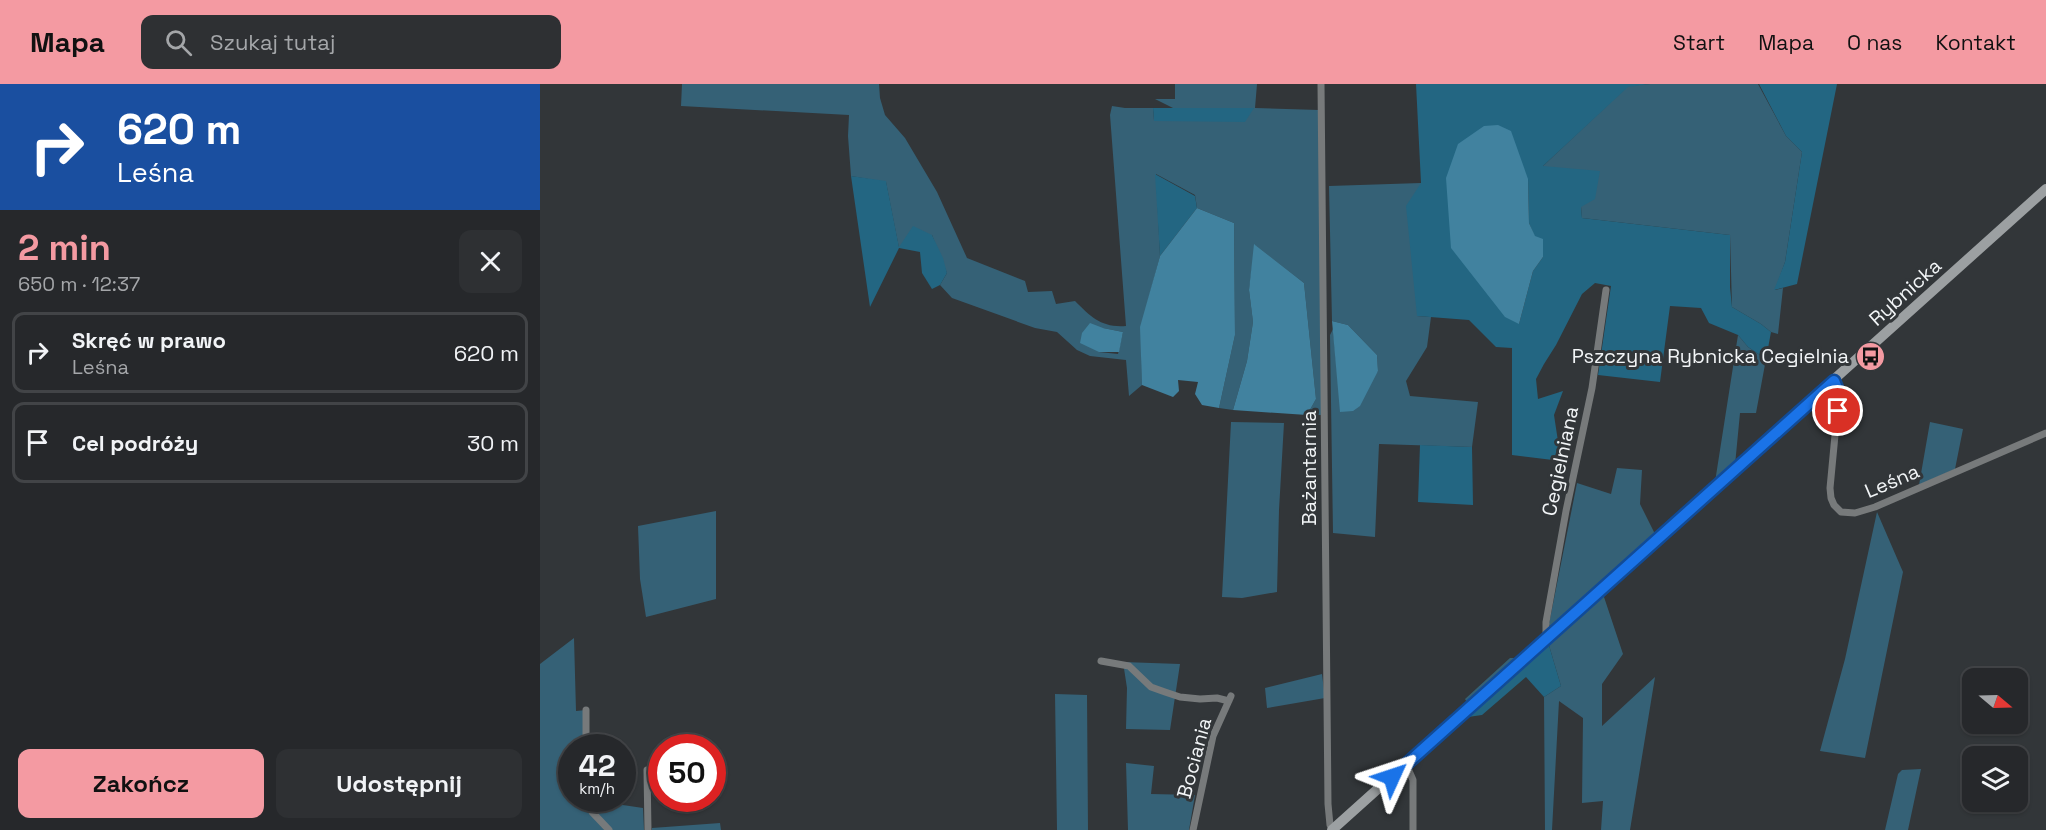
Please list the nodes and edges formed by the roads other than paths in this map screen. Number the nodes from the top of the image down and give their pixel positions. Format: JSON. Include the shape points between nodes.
{"nodes":[{"id":1,"x":1322,"y":84,"type":"edge"},
{"id":2,"x":2046,"y":189,"type":"edge"},
{"id":3,"x":1606,"y":290,"type":"dead end"},
{"id":4,"x":1834,"y":381,"type":"junction"},
{"id":5,"x":2046,"y":433,"type":"edge"},
{"id":6,"x":1546,"y":639,"type":"junction"},
{"id":7,"x":1101,"y":661,"type":"dead end"},
{"id":8,"x":586,"y":710,"type":"dead end"},
{"id":9,"x":586,"y":734,"type":"edge"},
{"id":10,"x":1406,"y":764,"type":"junction"},
{"id":11,"x":647,"y":770,"type":"dead end"},
{"id":12,"x":592,"y":812,"type":"edge"},
{"id":13,"x":609,"y":830,"type":"edge"},
{"id":14,"x":648,"y":830,"type":"edge"},
{"id":15,"x":1193,"y":830,"type":"edge"},
{"id":16,"x":1333,"y":830,"type":"edge"},
{"id":17,"x":1413,"y":830,"type":"edge"}],
"edges":[{"from":1,"to":16,"type":"street","name":"Bażantarnia","via":[[1328,804]]},
{"from":2,"to":4,"type":"main road","name":"Rybnicka"},
{"from":3,"to":6,"type":"street","name":"Cegielniana","via":[[1593,388],[1566,511]]},
{"from":4,"to":5,"type":"street","name":"Leśna","via":[[1839,393],[1830,488],[1834,505],[1841,512],[1855,513],[1875,507]]},
{"from":4,"to":6,"type":"main road","name":"Rybnicka"},
{"from":6,"to":10,"type":"main road","name":"Rybnicka"},
{"from":7,"to":15,"type":"street","name":"Bociania","via":[[1129,666],[1151,687],[1165,693],[1200,699],[1230,698],[1213,736]]},
{"from":8,"to":9,"type":"street"},
{"from":10,"to":16,"type":"main road","name":"Rybnicka"},
{"from":10,"to":17,"type":"street","via":[[1413,780]]},
{"from":11,"to":14,"type":"street"},
{"from":12,"to":13,"type":"street"}]}
